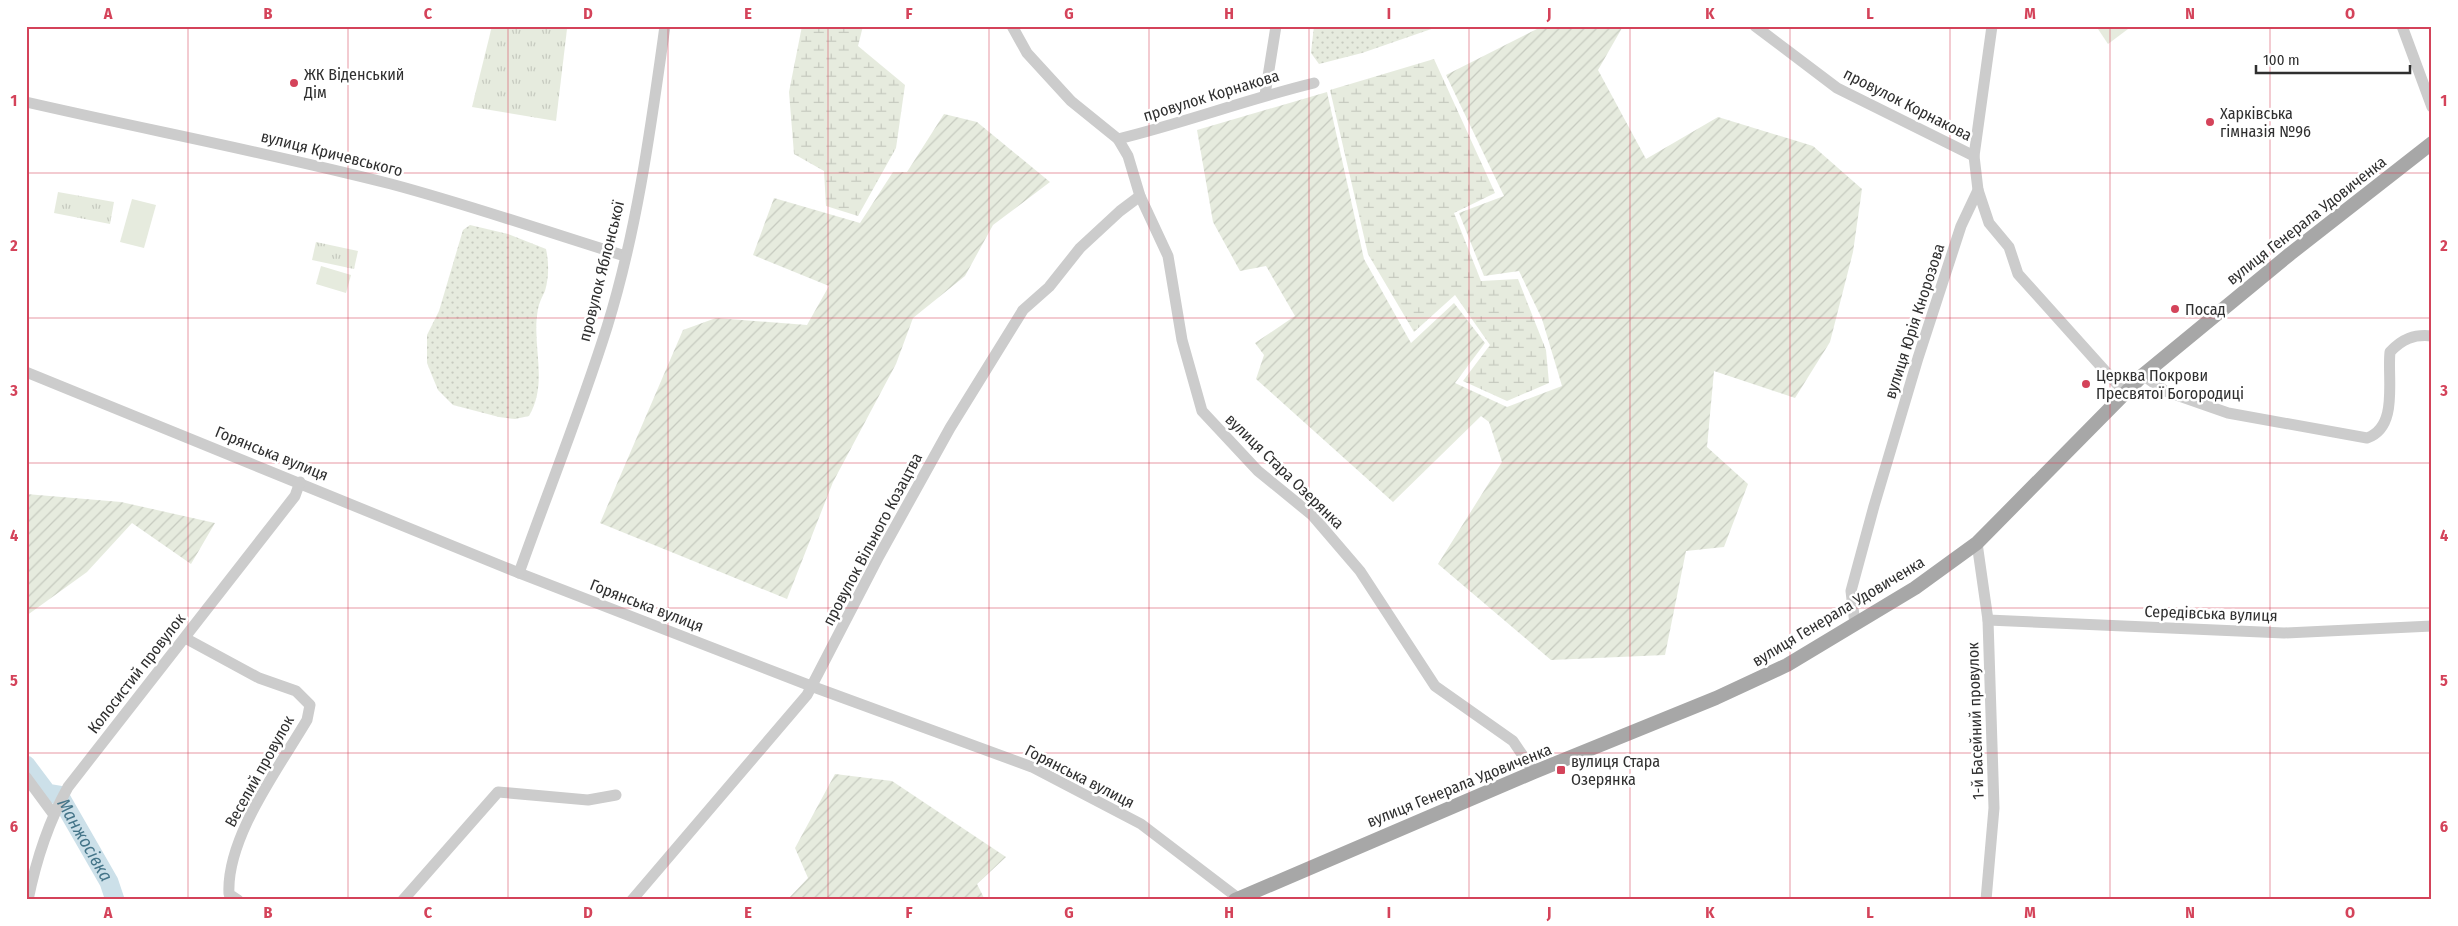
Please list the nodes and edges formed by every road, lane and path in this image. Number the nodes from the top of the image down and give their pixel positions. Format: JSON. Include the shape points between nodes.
{"nodes":[{"id":1,"x":665,"y":26,"type":"edge"},
{"id":2,"x":1012,"y":26,"type":"edge"},
{"id":3,"x":1276,"y":26,"type":"edge"},
{"id":4,"x":1755,"y":26,"type":"edge"},
{"id":5,"x":1992,"y":26,"type":"edge"},
{"id":6,"x":2402,"y":26,"type":"edge"},
{"id":7,"x":1314,"y":83,"type":"dead end"},
{"id":8,"x":1265,"y":95,"type":"junction"},
{"id":9,"x":26,"y":102,"type":"edge"},
{"id":10,"x":2432,"y":107,"type":"edge"},
{"id":11,"x":1118,"y":139,"type":"junction"},
{"id":12,"x":2432,"y":143,"type":"edge"},
{"id":13,"x":1974,"y":156,"type":"junction"},
{"id":14,"x":1978,"y":190,"type":"junction"},
{"id":15,"x":1140,"y":196,"type":"junction"},
{"id":16,"x":625,"y":256,"type":"junction"},
{"id":17,"x":2432,"y":336,"type":"edge"},
{"id":18,"x":26,"y":372,"type":"edge"},
{"id":19,"x":2143,"y":375,"type":"junction"},
{"id":20,"x":2124,"y":392,"type":"junction"},
{"id":21,"x":300,"y":482,"type":"junction"},
{"id":22,"x":1977,"y":543,"type":"junction"},
{"id":23,"x":519,"y":573,"type":"junction"},
{"id":24,"x":1988,"y":620,"type":"junction"},
{"id":25,"x":1855,"y":624,"type":"junction"},
{"id":26,"x":2432,"y":626,"type":"edge"},
{"id":27,"x":185,"y":638,"type":"junction"},
{"id":28,"x":811,"y":686,"type":"junction"},
{"id":29,"x":1534,"y":772,"type":"junction"},
{"id":30,"x":26,"y":777,"type":"edge"},
{"id":31,"x":616,"y":795,"type":"dead end"},
{"id":32,"x":55,"y":811,"type":"junction"},
{"id":33,"x":1236,"y":899,"type":"edge"},
{"id":34,"x":28,"y":900,"type":"edge"},
{"id":35,"x":238,"y":900,"type":"edge"},
{"id":36,"x":403,"y":900,"type":"edge"},
{"id":37,"x":632,"y":900,"type":"edge"},
{"id":38,"x":1986,"y":900,"type":"edge"}],
"edges":[{"from":1,"to":16,"type":"street","name":"провулок Яблонської","via":[[650,131]]},
{"from":2,"to":11,"type":"street","name":"вулиця Стара Озерянка","via":[[1027,53],[1071,101]]},
{"from":3,"to":8,"type":"street"},
{"from":4,"to":13,"type":"street","name":"провулок Корнакова","via":[[1838,88]]},
{"from":5,"to":13,"type":"street"},
{"from":6,"to":10,"type":"street"},
{"from":7,"to":8,"type":"street","name":"провулок Корнакова"},
{"from":8,"to":11,"type":"street","name":"провулок Корнакова","via":[[1157,130]]},
{"from":9,"to":16,"type":"street","name":"вулиця Кричевського","via":[[390,184],[494,213]]},
{"from":11,"to":15,"type":"street","name":"вулиця Стара Озерянка","via":[[1128,156]]},
{"from":12,"to":19,"type":"main road","name":"вулиця Генерала Удовиченка"},
{"from":13,"to":14,"type":"street"},
{"from":14,"to":20,"type":"street","via":[[1990,223],[2009,247],[2018,274]]},
{"from":14,"to":25,"type":"street","name":"вулиця Юрія Кнорозова","via":[[1961,226],[1874,506],[1852,591]]},
{"from":15,"to":28,"type":"street","name":"провулок Вільного Козацтва","via":[[1080,248],[1049,287],[1023,310],[950,428]]},
{"from":15,"to":29,"type":"street","name":"вулиця Стара Озерянка","via":[[1168,256],[1182,340],[1202,411],[1258,471],[1312,515],[1360,571],[1435,686],[1513,741]]},
{"from":16,"to":23,"type":"street","name":"провулок Яблонської","via":[[607,327]]},
{"from":17,"to":19,"type":"street","via":[[2407,338],[2390,352],[2388,408],[2384,426],[2380,432],[2367,438],[2228,413],[2165,391]]},
{"from":18,"to":21,"type":"street","name":"Горянська вулиця"},
{"from":19,"to":20,"type":"main road","name":"вулиця Генерала Удовиченка"},
{"from":20,"to":22,"type":"main road","name":"вулиця Генерала Удовиченка"},
{"from":21,"to":23,"type":"street","name":"Горянська вулиця"},
{"from":21,"to":27,"type":"street","name":"Колосистий провулок","via":[[295,496]]},
{"from":22,"to":24,"type":"street","name":"1-й Басейний провулок"},
{"from":22,"to":25,"type":"main road","name":"вулиця Генерала Удовиченка","via":[[1915,588]]},
{"from":23,"to":28,"type":"street","name":"Горянська вулиця"},
{"from":24,"to":26,"type":"street","name":"Середівська вулиця","via":[[2284,633]]},
{"from":24,"to":38,"type":"street","name":"1-й Басейний провулок","via":[[1994,808]]},
{"from":25,"to":29,"type":"main road","name":"вулиця Генерала Удовиченка","via":[[1788,664],[1716,698]]},
{"from":27,"to":32,"type":"street","name":"Колосистий провулок","via":[[68,787]]},
{"from":27,"to":35,"type":"street","name":"Веселий провулок","via":[[259,678],[296,691],[310,705],[307,720],[242,831],[228,876],[229,894]]},
{"from":28,"to":33,"type":"street","name":"Горянська вулиця","via":[[1032,767],[1141,824]]},
{"from":28,"to":37,"type":"street","name":"провулок Вільного Козацтва","via":[[807,695]]},
{"from":29,"to":33,"type":"main road","name":"вулиця Генерала Удовиченка"},
{"from":30,"to":32,"type":"street"},
{"from":31,"to":36,"type":"street","via":[[588,800],[498,792]]},
{"from":32,"to":34,"type":"street","name":"Колосистий провулок","via":[[35,864]]}]}
